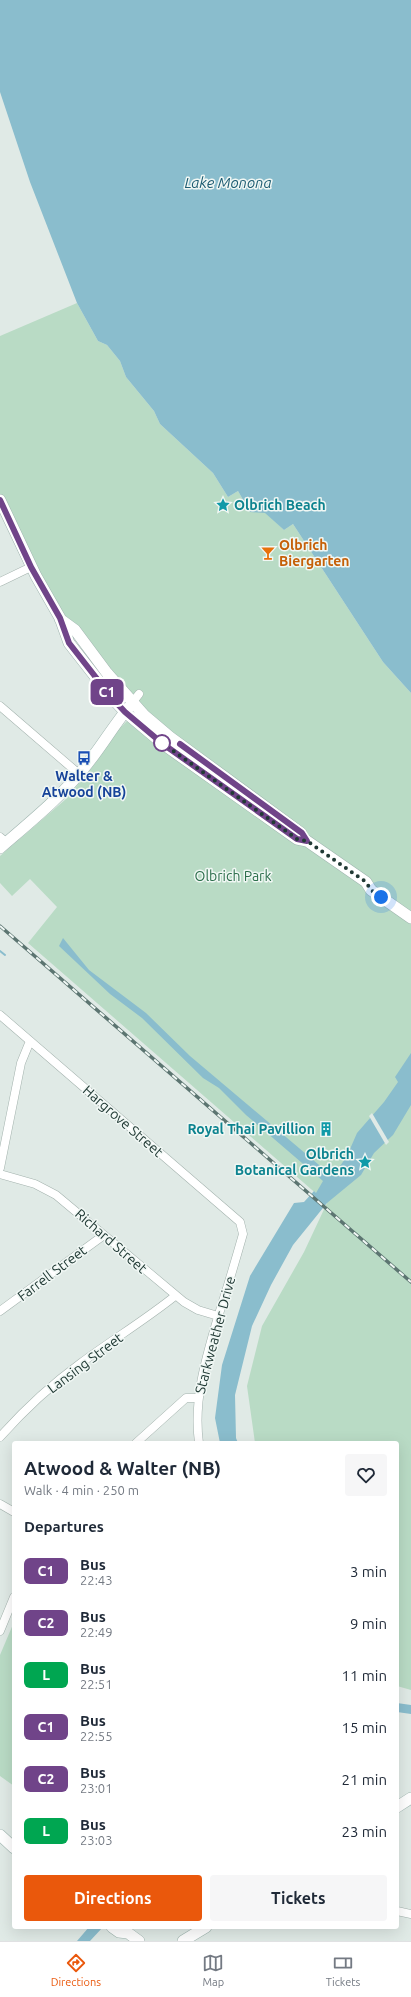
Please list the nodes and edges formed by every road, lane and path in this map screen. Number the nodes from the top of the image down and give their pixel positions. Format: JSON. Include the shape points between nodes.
{"nodes":[{"id":1,"x":0,"y":500,"type":"edge"},
{"id":2,"x":31,"y":567,"type":"junction"},
{"id":3,"x":0,"y":582,"type":"edge"},
{"id":4,"x":139,"y":694,"type":"dead end"},
{"id":5,"x":0,"y":706,"type":"edge"},
{"id":6,"x":128,"y":708,"type":"junction"},
{"id":7,"x":79,"y":774,"type":"junction"},
{"id":8,"x":2,"y":842,"type":"edge"},
{"id":9,"x":366,"y":882,"type":"junction"},
{"id":10,"x":411,"y":909,"type":"edge"},
{"id":11,"x":411,"y":918,"type":"edge"},
{"id":12,"x":0,"y":1016,"type":"edge"},
{"id":13,"x":30,"y":1041,"type":"junction"},
{"id":14,"x":0,"y":1168,"type":"edge"},
{"id":15,"x":0,"y":1174,"type":"edge"},
{"id":16,"x":243,"y":1228,"type":"joint"},
{"id":17,"x":104,"y":1234,"type":"junction"},
{"id":18,"x":175,"y":1296,"type":"junction"},
{"id":19,"x":0,"y":1311,"type":"edge"},
{"id":20,"x":218,"y":1316,"type":"junction"},
{"id":21,"x":198,"y":1398,"type":"junction"},
{"id":22,"x":0,"y":1437,"type":"edge"},
{"id":23,"x":138,"y":1441,"type":"edge"},
{"id":24,"x":199,"y":1441,"type":"edge"},
{"id":25,"x":0,"y":1504,"type":"edge"},
{"id":26,"x":12,"y":1511,"type":"edge"},
{"id":27,"x":11,"y":1614,"type":"edge"},
{"id":28,"x":0,"y":1631,"type":"edge"},
{"id":29,"x":410,"y":1801,"type":"edge"},
{"id":30,"x":399,"y":1806,"type":"edge"},
{"id":31,"x":0,"y":1835,"type":"edge"},
{"id":32,"x":12,"y":1846,"type":"edge"},
{"id":33,"x":399,"y":1911,"type":"edge"},
{"id":34,"x":411,"y":1914,"type":"edge"},
{"id":35,"x":203,"y":1929,"type":"edge"},
{"id":36,"x":120,"y":1936,"type":"edge"},
{"id":37,"x":186,"y":1940,"type":"edge"},
{"id":38,"x":139,"y":1941,"type":"edge"}],
"edges":[{"from":1,"to":2,"type":"street"},
{"from":2,"to":3,"type":"street"},
{"from":2,"to":6,"type":"street","via":[[60,618],[72,648],[97,680]]},
{"from":4,"to":6,"type":"street"},
{"from":5,"to":7,"type":"street"},
{"from":6,"to":7,"type":"street"},
{"from":6,"to":9,"type":"street"},
{"from":7,"to":8,"type":"street","via":[[58,798]]},
{"from":9,"to":10,"type":"street","via":[[376,884]]},
{"from":9,"to":11,"type":"street","via":[[371,890]]},
{"from":12,"to":13,"type":"street","name":"Hargrove Street"},
{"from":13,"to":14,"type":"street","via":[[21,1063]]},
{"from":13,"to":16,"type":"street","name":"Hargrove Street","via":[[240,1222]]},
{"from":15,"to":17,"type":"street","name":"Richard Street","via":[[30,1182],[52,1192]]},
{"from":16,"to":20,"type":"street","name":"Starkweather Drive"},
{"from":17,"to":18,"type":"street","name":"Richard Street"},
{"from":17,"to":19,"type":"street","name":"Farrell Street"},
{"from":18,"to":20,"type":"street","name":"Richard Street","via":[[198,1310]]},
{"from":18,"to":22,"type":"street","name":"Lansing Street","via":[[64,1376]]},
{"from":20,"to":21,"type":"street","name":"Starkweather Drive"},
{"from":21,"to":23,"type":"street","via":[[186,1398]]},
{"from":21,"to":24,"type":"street","name":"Starkweather Drive"},
{"from":25,"to":26,"type":"street"},
{"from":27,"to":28,"type":"street"},
{"from":29,"to":30,"type":"street"},
{"from":31,"to":32,"type":"street"},
{"from":33,"to":34,"type":"street"},
{"from":35,"to":37,"type":"street"},
{"from":36,"to":38,"type":"street","via":[[128,1933]]}]}
